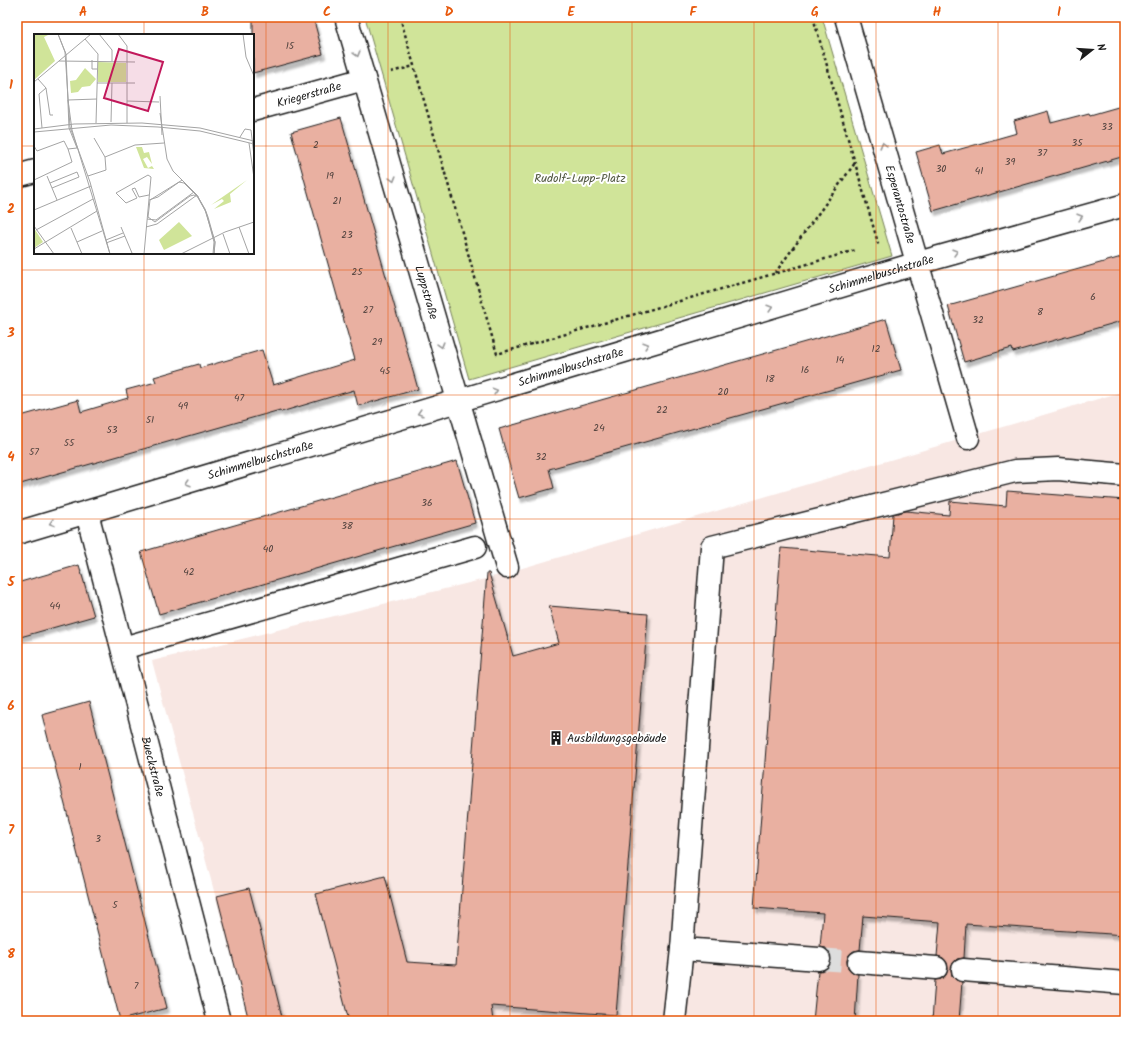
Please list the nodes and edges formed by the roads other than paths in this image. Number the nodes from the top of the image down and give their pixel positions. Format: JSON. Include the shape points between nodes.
{"nodes":[{"id":1,"x":346,"y":17,"type":"edge"},
{"id":2,"x":846,"y":17,"type":"edge"},
{"id":3,"x":364,"y":79,"type":"junction"},
{"id":4,"x":254,"y":110,"type":"edge"},
{"id":5,"x":34,"y":171,"type":"edge"},
{"id":6,"x":17,"y":176,"type":"edge"},
{"id":7,"x":1125,"y":205,"type":"edge"},
{"id":8,"x":918,"y":263,"type":"junction"},
{"id":9,"x":458,"y":402,"type":"junction"},
{"id":10,"x":968,"y":438,"type":"dead end"},
{"id":11,"x":1125,"y":475,"type":"edge"},
{"id":12,"x":87,"y":513,"type":"junction"},
{"id":13,"x":17,"y":533,"type":"edge"},
{"id":14,"x":475,"y":547,"type":"dead end"},
{"id":15,"x":507,"y":567,"type":"dead end"},
{"id":16,"x":123,"y":648,"type":"junction"},
{"id":17,"x":682,"y":949,"type":"junction"},
{"id":18,"x":819,"y":959,"type":"tunnel mouth"},
{"id":19,"x":859,"y":962,"type":"tunnel mouth"},
{"id":20,"x":936,"y":968,"type":"dead end"},
{"id":21,"x":963,"y":970,"type":"dead end"},
{"id":22,"x":1125,"y":983,"type":"edge"},
{"id":23,"x":218,"y":1021,"type":"edge"},
{"id":24,"x":674,"y":1021,"type":"edge"}],
"edges":[{"from":1,"to":3,"type":"street","name":"Luppstraße","one_way":true},
{"from":8,"to":2,"type":"street","name":"Esperantostraße","one_way":true},
{"from":3,"to":4,"type":"street","name":"Kriegerstraße"},
{"from":3,"to":9,"type":"street","name":"Luppstraße","one_way":true},
{"from":5,"to":6,"type":"street"},
{"from":8,"to":7,"type":"street","name":"Schimmelbuschstraße","one_way":true},
{"from":9,"to":8,"type":"street","name":"Schimmelbuschstraße","one_way":true},
{"from":8,"to":10,"type":"street","name":"Esperantostraße"},
{"from":9,"to":12,"type":"street","name":"Schimmelbuschstraße","one_way":true},
{"from":9,"to":15,"type":"street","name":"Luppstraße"},
{"from":11,"to":17,"type":"street","via":[[1058,469],[1015,471],[712,547]]},
{"from":12,"to":13,"type":"street","name":"Schimmelbuschstraße","one_way":true},
{"from":12,"to":16,"type":"street","name":"Bueckstraße"},
{"from":14,"to":16,"type":"street"},
{"from":16,"to":23,"type":"street","name":"Bueckstraße"},
{"from":17,"to":18,"type":"street"},
{"from":17,"to":24,"type":"street"},
{"from":19,"to":20,"type":"street"},
{"from":21,"to":22,"type":"street"}]}
